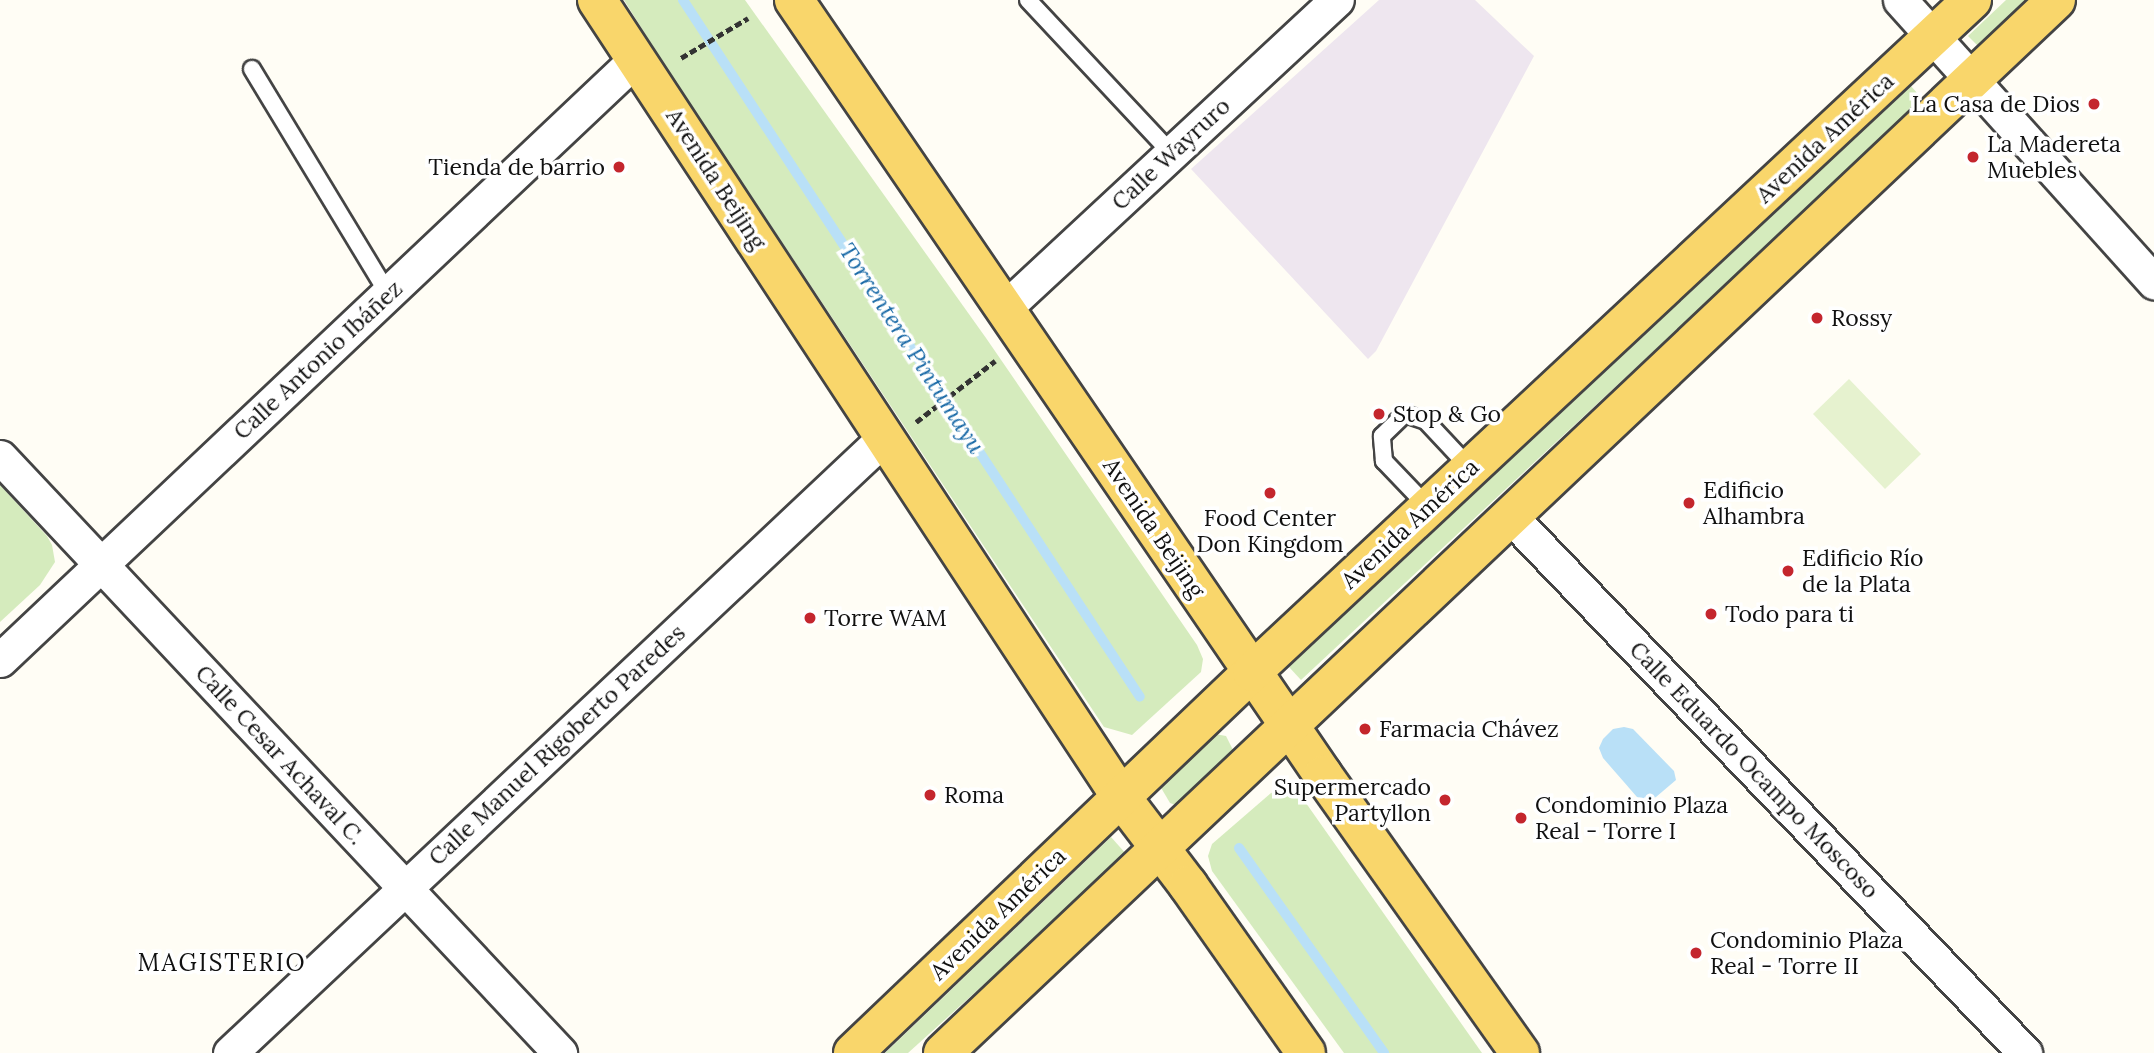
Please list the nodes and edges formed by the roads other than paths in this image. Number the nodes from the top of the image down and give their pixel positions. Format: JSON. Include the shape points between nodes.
{"nodes":[{"id":1,"x":597,"y":0,"type":"edge"},
{"id":2,"x":794,"y":0,"type":"edge"},
{"id":3,"x":1028,"y":0,"type":"edge"},
{"id":4,"x":1337,"y":0,"type":"edge"},
{"id":5,"x":1900,"y":0,"type":"edge"},
{"id":6,"x":1972,"y":0,"type":"edge"},
{"id":7,"x":2056,"y":0,"type":"edge"},
{"id":8,"x":1933,"y":37,"type":"junction"},
{"id":9,"x":636,"y":59,"type":"junction"},
{"id":10,"x":252,"y":69,"type":"dead end"},
{"id":11,"x":1971,"y":80,"type":"junction"},
{"id":12,"x":1172,"y":154,"type":"junction"},
{"id":13,"x":2154,"y":282,"type":"edge"},
{"id":14,"x":388,"y":295,"type":"junction"},
{"id":15,"x":1005,"y":308,"type":"junction"},
{"id":16,"x":898,"y":431,"type":"junction"},
{"id":17,"x":0,"y":457,"type":"edge"},
{"id":18,"x":1470,"y":468,"type":"junction"},
{"id":19,"x":1428,"y":508,"type":"junction"},
{"id":20,"x":1511,"y":517,"type":"junction"},
{"id":21,"x":102,"y":565,"type":"junction"},
{"id":22,"x":0,"y":660,"type":"edge"},
{"id":23,"x":1252,"y":672,"type":"junction"},
{"id":24,"x":1290,"y":727,"type":"junction"},
{"id":25,"x":1121,"y":797,"type":"junction"},
{"id":26,"x":1161,"y":850,"type":"junction"},
{"id":27,"x":406,"y":888,"type":"junction"},
{"id":28,"x":230,"y":1053,"type":"edge"},
{"id":29,"x":560,"y":1053,"type":"edge"},
{"id":30,"x":853,"y":1053,"type":"edge"},
{"id":31,"x":943,"y":1053,"type":"edge"},
{"id":32,"x":1306,"y":1053,"type":"edge"},
{"id":33,"x":1520,"y":1053,"type":"edge"},
{"id":34,"x":2025,"y":1053,"type":"edge"}],
"edges":[{"from":1,"to":9,"type":"main road","name":"Avenida Beijing"},
{"from":2,"to":15,"type":"main road","name":"Avenida Beijing"},
{"from":3,"to":12,"type":"lane"},
{"from":4,"to":12,"type":"street","name":"Calle Wayruro"},
{"from":5,"to":8,"type":"street"},
{"from":6,"to":8,"type":"main road","name":"Avenida América"},
{"from":7,"to":11,"type":"main road"},
{"from":8,"to":11,"type":"street"},
{"from":8,"to":18,"type":"main road","name":"Avenida América"},
{"from":9,"to":14,"type":"street","name":"Calle Antonio Ibáñez"},
{"from":9,"to":16,"type":"main road","name":"Avenida Beijing"},
{"from":10,"to":14,"type":"lane"},
{"from":11,"to":13,"type":"street"},
{"from":11,"to":20,"type":"main road"},
{"from":12,"to":15,"type":"street","name":"Calle Wayruro"},
{"from":14,"to":21,"type":"street","name":"Calle Antonio Ibáñez"},
{"from":15,"to":23,"type":"main road","name":"Avenida Beijing"},
{"from":16,"to":25,"type":"main road","name":"Avenida Beijing"},
{"from":16,"to":27,"type":"street","name":"Calle Manuel Rigoberto Paredes"},
{"from":17,"to":21,"type":"street","name":"Calle Cesar Achaval C."},
{"from":18,"to":19,"type":"main road","name":"Avenida América"},
{"from":18,"to":19,"type":"lane","via":[[1426,421],[1405,414],[1382,436],[1384,461]]},
{"from":19,"to":23,"type":"main road","name":"Avenida América"},
{"from":20,"to":24,"type":"main road"},
{"from":20,"to":34,"type":"street","name":"Calle Eduardo Ocampo Moscoso"},
{"from":21,"to":22,"type":"street","name":"Calle Antonio Ibáñez"},
{"from":21,"to":27,"type":"street","name":"Calle Cesar Achaval C."},
{"from":23,"to":24,"type":"main road","name":"Avenida Beijing"},
{"from":23,"to":25,"type":"main road","name":"Avenida América"},
{"from":24,"to":26,"type":"main road"},
{"from":24,"to":33,"type":"main road","name":"Avenida Beijing"},
{"from":25,"to":26,"type":"main road","name":"Avenida Beijing"},
{"from":25,"to":30,"type":"main road","name":"Avenida América"},
{"from":26,"to":31,"type":"main road"},
{"from":26,"to":32,"type":"main road","name":"Avenida Beijing"},
{"from":27,"to":28,"type":"street","name":"Calle Manuel Rigoberto Paredes"},
{"from":27,"to":29,"type":"street","name":"Calle Cesar Achaval C."}]}
